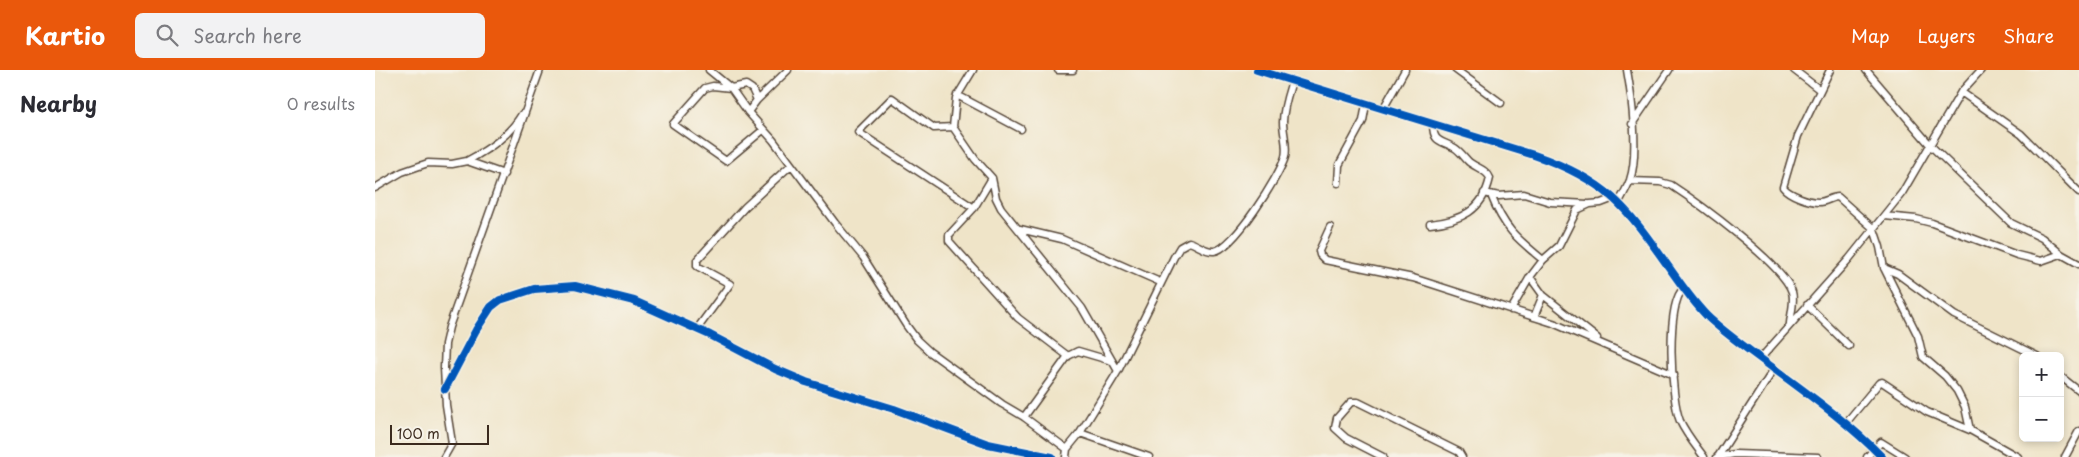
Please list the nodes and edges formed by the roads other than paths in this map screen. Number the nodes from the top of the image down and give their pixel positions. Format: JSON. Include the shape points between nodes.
{"nodes":[{"id":1,"x":540,"y":70,"type":"edge"},
{"id":2,"x":709,"y":70,"type":"edge"},
{"id":3,"x":788,"y":70,"type":"edge"},
{"id":4,"x":973,"y":70,"type":"edge"},
{"id":5,"x":1058,"y":70,"type":"edge"},
{"id":6,"x":1073,"y":70,"type":"edge"},
{"id":7,"x":1257,"y":70,"type":"edge"},
{"id":8,"x":1405,"y":70,"type":"edge"},
{"id":9,"x":1456,"y":70,"type":"edge"},
{"id":10,"x":1627,"y":70,"type":"edge"},
{"id":11,"x":1794,"y":70,"type":"edge"},
{"id":12,"x":1830,"y":70,"type":"edge"},
{"id":13,"x":1865,"y":70,"type":"edge"},
{"id":14,"x":1981,"y":70,"type":"edge"},
{"id":15,"x":1668,"y":71,"type":"edge"},
{"id":16,"x":1292,"y":81,"type":"junction"},
{"id":17,"x":731,"y":88,"type":"junction"},
{"id":18,"x":1820,"y":90,"type":"junction"},
{"id":19,"x":1961,"y":92,"type":"junction"},
{"id":20,"x":957,"y":95,"type":"junction"},
{"id":21,"x":757,"y":100,"type":"junction"},
{"id":22,"x":1501,"y":103,"type":"dead end"},
{"id":23,"x":528,"y":104,"type":"junction"},
{"id":24,"x":1366,"y":104,"type":"junction"},
{"id":25,"x":1383,"y":109,"type":"junction"},
{"id":26,"x":748,"y":112,"type":"junction"},
{"id":27,"x":1433,"y":124,"type":"junction"},
{"id":28,"x":1633,"y":124,"type":"junction"},
{"id":29,"x":953,"y":126,"type":"junction"},
{"id":30,"x":1021,"y":129,"type":"dead end"},
{"id":31,"x":763,"y":130,"type":"junction"},
{"id":32,"x":1931,"y":146,"type":"junction"},
{"id":33,"x":467,"y":161,"type":"junction"},
{"id":34,"x":791,"y":165,"type":"junction"},
{"id":35,"x":504,"y":174,"type":"junction"},
{"id":36,"x":992,"y":178,"type":"junction"},
{"id":37,"x":1630,"y":180,"type":"junction"},
{"id":38,"x":1338,"y":183,"type":"dead end"},
{"id":39,"x":375,"y":188,"type":"edge"},
{"id":40,"x":2079,"y":192,"type":"edge"},
{"id":41,"x":1487,"y":194,"type":"junction"},
{"id":42,"x":1617,"y":200,"type":"junction"},
{"id":43,"x":1590,"y":204,"type":"junction"},
{"id":44,"x":974,"y":208,"type":"junction"},
{"id":45,"x":1884,"y":216,"type":"junction"},
{"id":46,"x":1430,"y":224,"type":"dead end"},
{"id":47,"x":1330,"y":227,"type":"dead end"},
{"id":48,"x":1874,"y":228,"type":"junction"},
{"id":49,"x":1020,"y":229,"type":"junction"},
{"id":50,"x":2061,"y":254,"type":"junction"},
{"id":51,"x":1543,"y":260,"type":"junction"},
{"id":52,"x":2079,"y":264,"type":"edge"},
{"id":53,"x":1884,"y":268,"type":"junction"},
{"id":54,"x":1530,"y":277,"type":"junction"},
{"id":55,"x":1160,"y":282,"type":"junction"},
{"id":56,"x":1684,"y":288,"type":"junction"},
{"id":57,"x":1543,"y":295,"type":"junction"},
{"id":58,"x":1807,"y":305,"type":"junction"},
{"id":59,"x":1511,"y":310,"type":"junction"},
{"id":60,"x":1534,"y":317,"type":"junction"},
{"id":61,"x":1790,"y":324,"type":"junction"},
{"id":62,"x":697,"y":329,"type":"junction"},
{"id":63,"x":1603,"y":343,"type":"junction"},
{"id":64,"x":1849,"y":346,"type":"dead end"},
{"id":65,"x":2029,"y":352,"type":"edge"},
{"id":66,"x":1068,"y":356,"type":"junction"},
{"id":67,"x":1760,"y":358,"type":"junction"},
{"id":68,"x":1112,"y":361,"type":"junction"},
{"id":69,"x":1774,"y":369,"type":"junction"},
{"id":70,"x":1118,"y":371,"type":"junction"},
{"id":71,"x":1673,"y":375,"type":"junction"},
{"id":72,"x":2064,"y":379,"type":"edge"},
{"id":73,"x":445,"y":389,"type":"junction"},
{"id":74,"x":2079,"y":390,"type":"edge"},
{"id":75,"x":1024,"y":417,"type":"junction"},
{"id":76,"x":1845,"y":424,"type":"junction"},
{"id":77,"x":1970,"y":430,"type":"junction"},
{"id":78,"x":2079,"y":431,"type":"edge"},
{"id":79,"x":1080,"y":433,"type":"junction"},
{"id":80,"x":1067,"y":449,"type":"junction"},
{"id":81,"x":1874,"y":449,"type":"junction"},
{"id":82,"x":2066,"y":454,"type":"edge"},
{"id":83,"x":1718,"y":456,"type":"edge"},
{"id":84,"x":444,"y":457,"type":"edge"},
{"id":85,"x":1052,"y":457,"type":"edge"},
{"id":86,"x":1066,"y":457,"type":"edge"},
{"id":87,"x":1149,"y":457,"type":"edge"},
{"id":88,"x":1383,"y":457,"type":"edge"},
{"id":89,"x":1463,"y":457,"type":"edge"},
{"id":90,"x":1704,"y":457,"type":"edge"},
{"id":91,"x":1812,"y":457,"type":"edge"},
{"id":92,"x":1818,"y":457,"type":"edge"},
{"id":93,"x":1867,"y":457,"type":"edge"},
{"id":94,"x":1882,"y":457,"type":"edge"},
{"id":95,"x":1905,"y":457,"type":"edge"},
{"id":96,"x":2018,"y":457,"type":"edge"},
{"id":97,"x":2075,"y":457,"type":"edge"}],
"edges":[{"from":1,"to":23,"type":"street"},
{"from":2,"to":17,"type":"street"},
{"from":3,"to":21,"type":"street"},
{"from":4,"to":20,"type":"street"},
{"from":5,"to":6,"type":"street"},
{"from":7,"to":16,"type":"street"},
{"from":8,"to":25,"type":"street"},
{"from":9,"to":22,"type":"street"},
{"from":10,"to":28,"type":"street"},
{"from":11,"to":18,"type":"street"},
{"from":12,"to":18,"type":"street"},
{"from":13,"to":32,"type":"street"},
{"from":14,"to":19,"type":"street"},
{"from":15,"to":28,"type":"street"},
{"from":16,"to":24,"type":"street"},
{"from":16,"to":55,"type":"street","via":[[1283,111],[1285,156],[1269,189],[1231,240],[1215,251],[1185,243],[1173,257]]},
{"from":17,"to":21,"type":"street","via":[[746,85]]},
{"from":17,"to":26,"type":"street"},
{"from":17,"to":31,"type":"street","via":[[705,88],[673,124],[726,161]]},
{"from":18,"to":48,"type":"street","via":[[1798,136],[1783,187],[1813,202],[1838,198]]},
{"from":19,"to":32,"type":"street"},
{"from":19,"to":40,"type":"street","via":[[2021,134]]},
{"from":20,"to":29,"type":"street"},
{"from":20,"to":30,"type":"street"},
{"from":21,"to":26,"type":"street"},
{"from":23,"to":33,"type":"street","via":[[513,128]]},
{"from":23,"to":35,"type":"street"},
{"from":24,"to":25,"type":"street"},
{"from":24,"to":38,"type":"street","via":[[1363,121],[1339,165]]},
{"from":25,"to":27,"type":"street"},
{"from":26,"to":31,"type":"street"},
{"from":27,"to":41,"type":"street","via":[[1437,140],[1457,149],[1471,164],[1489,175]]},
{"from":27,"to":42,"type":"street","via":[[1563,165],[1593,181]]},
{"from":28,"to":37,"type":"street"},
{"from":29,"to":36,"type":"street"},
{"from":29,"to":44,"type":"street","via":[[934,128],[892,98],[858,132]]},
{"from":31,"to":34,"type":"street"},
{"from":32,"to":45,"type":"street"},
{"from":32,"to":50,"type":"street","via":[[2011,223],[2042,238]]},
{"from":33,"to":35,"type":"street"},
{"from":33,"to":39,"type":"street","via":[[420,165]]},
{"from":34,"to":62,"type":"street","via":[[752,200],[697,260],[697,266],[730,284]]},
{"from":34,"to":75,"type":"street","via":[[867,262],[917,340]]},
{"from":35,"to":73,"type":"street","via":[[449,327],[444,356]]},
{"from":36,"to":44,"type":"street"},
{"from":36,"to":49,"type":"street","via":[[999,203]]},
{"from":37,"to":42,"type":"street"},
{"from":37,"to":61,"type":"street","via":[[1671,185],[1757,251],[1791,289]]},
{"from":41,"to":43,"type":"street","via":[[1524,194],[1555,203]]},
{"from":41,"to":46,"type":"street","via":[[1468,214],[1449,222]]},
{"from":41,"to":51,"type":"street","via":[[1504,224]]},
{"from":42,"to":43,"type":"street"},
{"from":42,"to":56,"type":"street","via":[[1645,232]]},
{"from":43,"to":51,"type":"street","via":[[1577,210],[1559,246]]},
{"from":44,"to":66,"type":"street","via":[[949,235],[949,241],[1018,318]]},
{"from":45,"to":48,"type":"street"},
{"from":45,"to":50,"type":"street","via":[[1931,223],[2041,261]]},
{"from":47,"to":59,"type":"street","via":[[1319,251],[1325,260],[1413,278]]},
{"from":48,"to":53,"type":"street"},
{"from":48,"to":58,"type":"street"},
{"from":49,"to":55,"type":"street","via":[[1062,239]]},
{"from":49,"to":68,"type":"street","via":[[1082,308]]},
{"from":50,"to":52,"type":"street"},
{"from":51,"to":54,"type":"street"},
{"from":53,"to":65,"type":"street","via":[[1898,274],[1954,315]]},
{"from":53,"to":77,"type":"street","via":[[1918,336],[1923,357],[1945,376],[1960,395]]},
{"from":54,"to":57,"type":"street"},
{"from":54,"to":59,"type":"street"},
{"from":55,"to":70,"type":"street"},
{"from":56,"to":67,"type":"street","via":[[1711,320]]},
{"from":56,"to":71,"type":"street","via":[[1676,300],[1672,325]]},
{"from":57,"to":60,"type":"street"},
{"from":57,"to":63,"type":"street"},
{"from":58,"to":61,"type":"street"},
{"from":58,"to":64,"type":"street"},
{"from":59,"to":60,"type":"street"},
{"from":60,"to":63,"type":"street"},
{"from":61,"to":67,"type":"street"},
{"from":62,"to":73,"type":"street","via":[[628,298],[575,286],[534,289],[500,300],[491,307],[475,330]]},
{"from":62,"to":85,"type":"street","via":[[806,382],[895,409],[988,444]]},
{"from":63,"to":71,"type":"street"},
{"from":66,"to":68,"type":"street","via":[[1078,351]]},
{"from":66,"to":75,"type":"street"},
{"from":67,"to":69,"type":"street"},
{"from":68,"to":70,"type":"street"},
{"from":69,"to":76,"type":"street"},
{"from":69,"to":83,"type":"street"},
{"from":70,"to":79,"type":"street"},
{"from":71,"to":90,"type":"street","via":[[1681,422]]},
{"from":72,"to":74,"type":"street"},
{"from":73,"to":84,"type":"street","via":[[452,443]]},
{"from":75,"to":80,"type":"street"},
{"from":76,"to":77,"type":"street","via":[[1881,382],[1927,412]]},
{"from":76,"to":81,"type":"street"},
{"from":77,"to":96,"type":"street"},
{"from":78,"to":82,"type":"street"},
{"from":79,"to":80,"type":"street"},
{"from":79,"to":87,"type":"street"},
{"from":80,"to":86,"type":"street"},
{"from":81,"to":93,"type":"street"},
{"from":81,"to":94,"type":"street"},
{"from":81,"to":95,"type":"street","via":[[1882,442]]},
{"from":82,"to":97,"type":"street"},
{"from":83,"to":91,"type":"street"},
{"from":88,"to":89,"type":"street","via":[[1346,438],[1335,428],[1337,418],[1351,402],[1358,402],[1459,452]]},
{"from":91,"to":92,"type":"street"}]}
